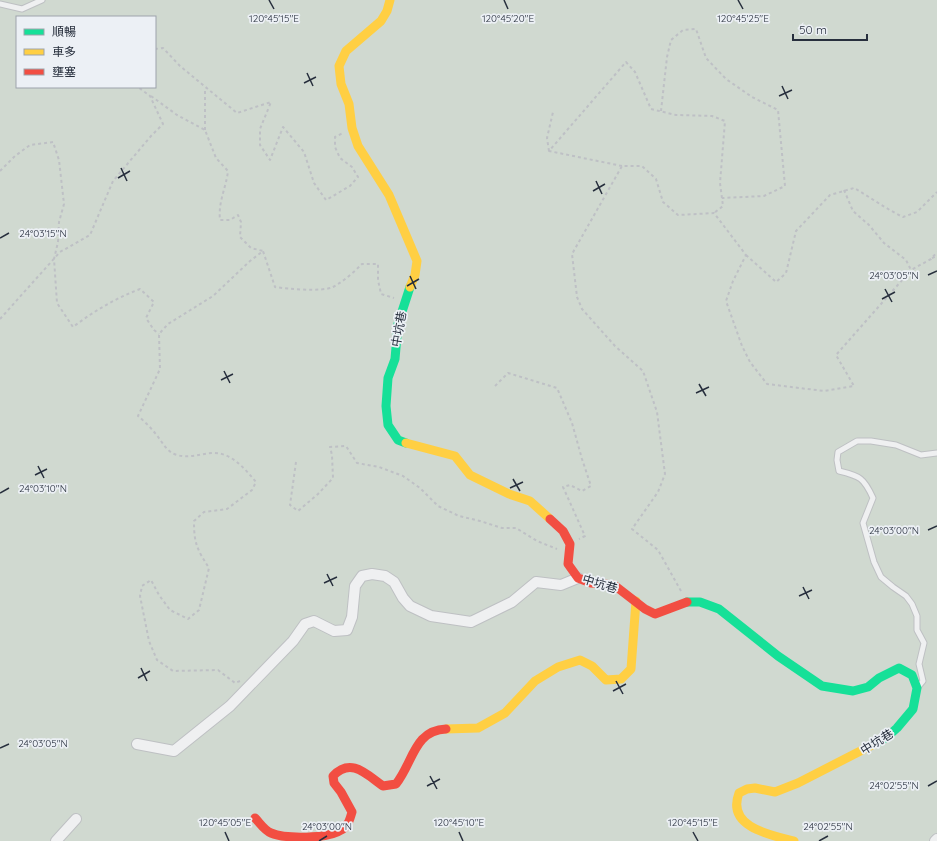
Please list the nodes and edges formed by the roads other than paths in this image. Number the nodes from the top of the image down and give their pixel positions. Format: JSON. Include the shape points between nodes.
{"nodes":[{"id":1,"x":42,"y":0,"type":"edge"},
{"id":2,"x":390,"y":0,"type":"edge"},
{"id":3,"x":0,"y":4,"type":"edge"},
{"id":4,"x":937,"y":453,"type":"edge"},
{"id":5,"x":578,"y":578,"type":"junction"},
{"id":6,"x":636,"y":602,"type":"junction"},
{"id":7,"x":917,"y":688,"type":"junction"},
{"id":8,"x":137,"y":744,"type":"dead end"},
{"id":9,"x":255,"y":818,"type":"dead end"},
{"id":10,"x":76,"y":819,"type":"dead end"},
{"id":11,"x":56,"y":841,"type":"edge"},
{"id":12,"x":794,"y":841,"type":"edge"}],
"edges":[{"from":1,"to":3,"type":"lane","via":[[22,9]]},
{"from":2,"to":5,"type":"street","name":"中坑巷","via":[[381,21],[346,51],[339,66],[358,146],[392,202],[417,261],[415,275],[398,324],[395,359],[388,378],[388,425],[398,440],[455,456],[470,475],[530,501],[563,531],[570,544],[568,564]]},
{"from":4,"to":7,"type":"lane","via":[[921,455],[896,445],[857,441],[838,452],[837,460],[839,471],[855,474],[867,483],[874,498],[863,523],[874,562],[881,577],[906,596],[917,616],[917,630],[924,643],[919,664],[923,681]]},
{"from":5,"to":6,"type":"street","name":"中坑巷","via":[[591,584],[614,586]]},
{"from":5,"to":8,"type":"street","via":[[561,585],[536,582],[512,602],[471,622],[431,616],[410,606],[394,582],[385,576],[362,576],[355,586],[352,617],[347,630],[334,631],[314,621],[305,624],[293,641],[230,706],[174,751]]},
{"from":6,"to":7,"type":"street","name":"中坑巷","via":[[644,610],[655,614],[686,601],[697,601],[719,609],[778,656],[822,686],[853,691],[868,687],[899,668],[912,675]]},
{"from":6,"to":9,"type":"street","via":[[631,669],[621,679],[606,680],[592,666],[580,660],[558,667],[535,681],[505,713],[478,728],[440,729],[429,732],[419,741],[396,784],[383,786],[357,768],[346,766],[337,769],[332,776],[334,783],[352,812],[349,823],[340,832],[301,837],[270,833]]},
{"from":7,"to":12,"type":"street","name":"中坑巷","via":[[913,709],[887,738],[775,792],[755,788],[739,793],[736,803],[738,814],[747,824],[758,831]]},
{"from":10,"to":11,"type":"street"}]}
